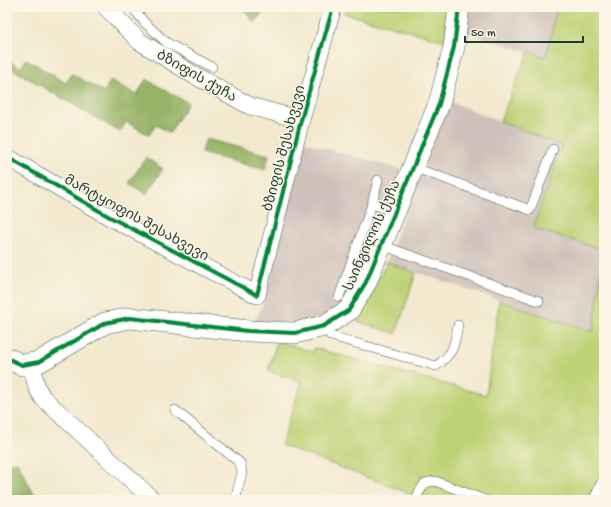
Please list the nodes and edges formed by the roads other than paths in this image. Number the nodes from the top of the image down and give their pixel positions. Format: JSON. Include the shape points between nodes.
{"nodes":[{"id":1,"x":106,"y":7,"type":"edge"},
{"id":2,"x":132,"y":7,"type":"edge"},
{"id":3,"x":333,"y":7,"type":"edge"},
{"id":4,"x":459,"y":7,"type":"edge"},
{"id":5,"x":212,"y":67,"type":"dead end"},
{"id":6,"x":301,"y":120,"type":"junction"},
{"id":7,"x":553,"y":149,"type":"dead end"},
{"id":8,"x":7,"y":157,"type":"edge"},
{"id":9,"x":413,"y":167,"type":"junction"},
{"id":10,"x":378,"y":180,"type":"dead end"},
{"id":11,"x":372,"y":204,"type":"junction"},
{"id":12,"x":395,"y":212,"type":"junction"},
{"id":13,"x":381,"y":245,"type":"junction"},
{"id":14,"x":257,"y":295,"type":"joint"},
{"id":15,"x":339,"y":297,"type":"dead end"},
{"id":16,"x":540,"y":301,"type":"dead end"},
{"id":17,"x":458,"y":325,"type":"dead end"},
{"id":18,"x":324,"y":326,"type":"junction"},
{"id":19,"x":7,"y":358,"type":"edge"},
{"id":20,"x":31,"y":364,"type":"junction"},
{"id":21,"x":175,"y":410,"type":"dead end"},
{"id":22,"x":604,"y":486,"type":"edge"},
{"id":23,"x":154,"y":500,"type":"edge"},
{"id":24,"x":235,"y":500,"type":"edge"},
{"id":25,"x":416,"y":500,"type":"edge"},
{"id":26,"x":485,"y":500,"type":"edge"},
{"id":27,"x":598,"y":500,"type":"edge"}],
"edges":[{"from":1,"to":6,"type":"street","name":"ბზიფის ქუჩა","via":[[140,41],[192,74],[250,106]]},
{"from":2,"to":5,"type":"lane","via":[[167,43]]},
{"from":3,"to":6,"type":"street","name":"ბზიფის შესახვევი"},
{"from":4,"to":9,"type":"street","name":"საინგილოს ქუჩა","via":[[454,47],[439,104]]},
{"from":6,"to":14,"type":"street","name":"ბზიფის შესახვევი"},
{"from":7,"to":9,"type":"lane","via":[[530,210]]},
{"from":8,"to":14,"type":"street","name":"მარტყოფის შესახვევი","via":[[108,216]]},
{"from":9,"to":12,"type":"street","name":"საინგილოს ქუჩა"},
{"from":10,"to":11,"type":"lane"},
{"from":11,"to":12,"type":"lane"},
{"from":11,"to":15,"type":"lane"},
{"from":12,"to":13,"type":"street","name":"საინგილოს ქუჩა"},
{"from":13,"to":16,"type":"lane"},
{"from":13,"to":18,"type":"street","name":"საინგილოს ქუჩა","via":[[366,282],[349,310]]},
{"from":17,"to":18,"type":"lane","via":[[450,356],[436,366],[331,336]]},
{"from":18,"to":20,"type":"street","name":"საინგილოს ქუჩა","via":[[295,333],[248,331],[130,318],[105,323],[39,362]]},
{"from":19,"to":20,"type":"street","via":[[22,366]]},
{"from":20,"to":23,"type":"street","via":[[37,388],[43,398]]},
{"from":21,"to":24,"type":"lane","via":[[240,463],[242,473]]},
{"from":22,"to":27,"type":"street"},
{"from":25,"to":26,"type":"lane","via":[[425,483],[435,482]]}]}
